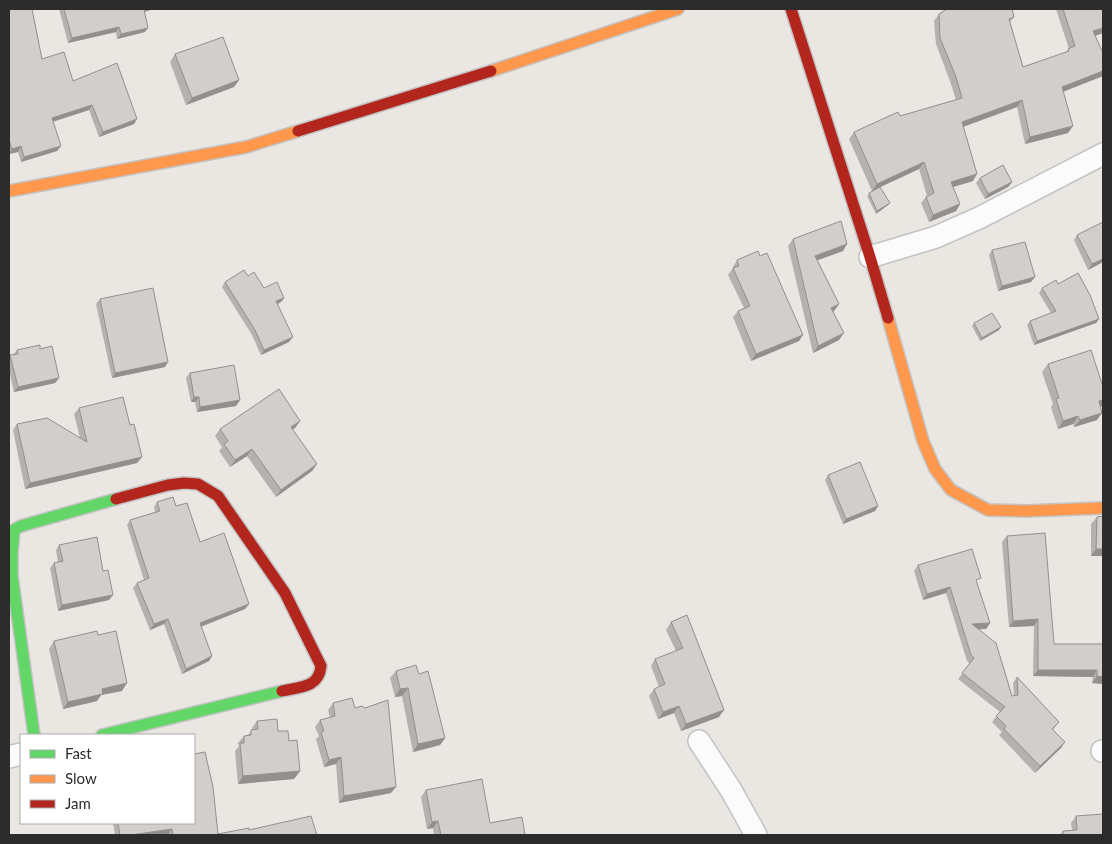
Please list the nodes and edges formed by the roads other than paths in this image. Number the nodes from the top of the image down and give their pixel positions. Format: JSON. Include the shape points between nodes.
{"nodes":[{"id":1,"x":678,"y":9,"type":"edge"},
{"id":2,"x":791,"y":9,"type":"edge"},
{"id":3,"x":1103,"y":154,"type":"edge"},
{"id":4,"x":9,"y":191,"type":"edge"},
{"id":5,"x":870,"y":256,"type":"junction"},
{"id":6,"x":1103,"y":508,"type":"edge"},
{"id":7,"x":34,"y":734,"type":"edge"},
{"id":8,"x":106,"y":734,"type":"edge"},
{"id":9,"x":699,"y":741,"type":"dead end"},
{"id":10,"x":756,"y":835,"type":"edge"}],
"edges":[{"from":1,"to":4,"type":"street","via":[[246,147]]},
{"from":2,"to":5,"type":"street"},
{"from":3,"to":5,"type":"street","via":[[936,237]]},
{"from":5,"to":6,"type":"street","via":[[923,441],[935,469],[950,490],[988,510]]},
{"from":7,"to":8,"type":"street","via":[[12,578],[14,530],[168,485],[198,484],[218,496],[285,593],[321,666],[320,675],[312,684]]},
{"from":9,"to":10,"type":"street"}]}
